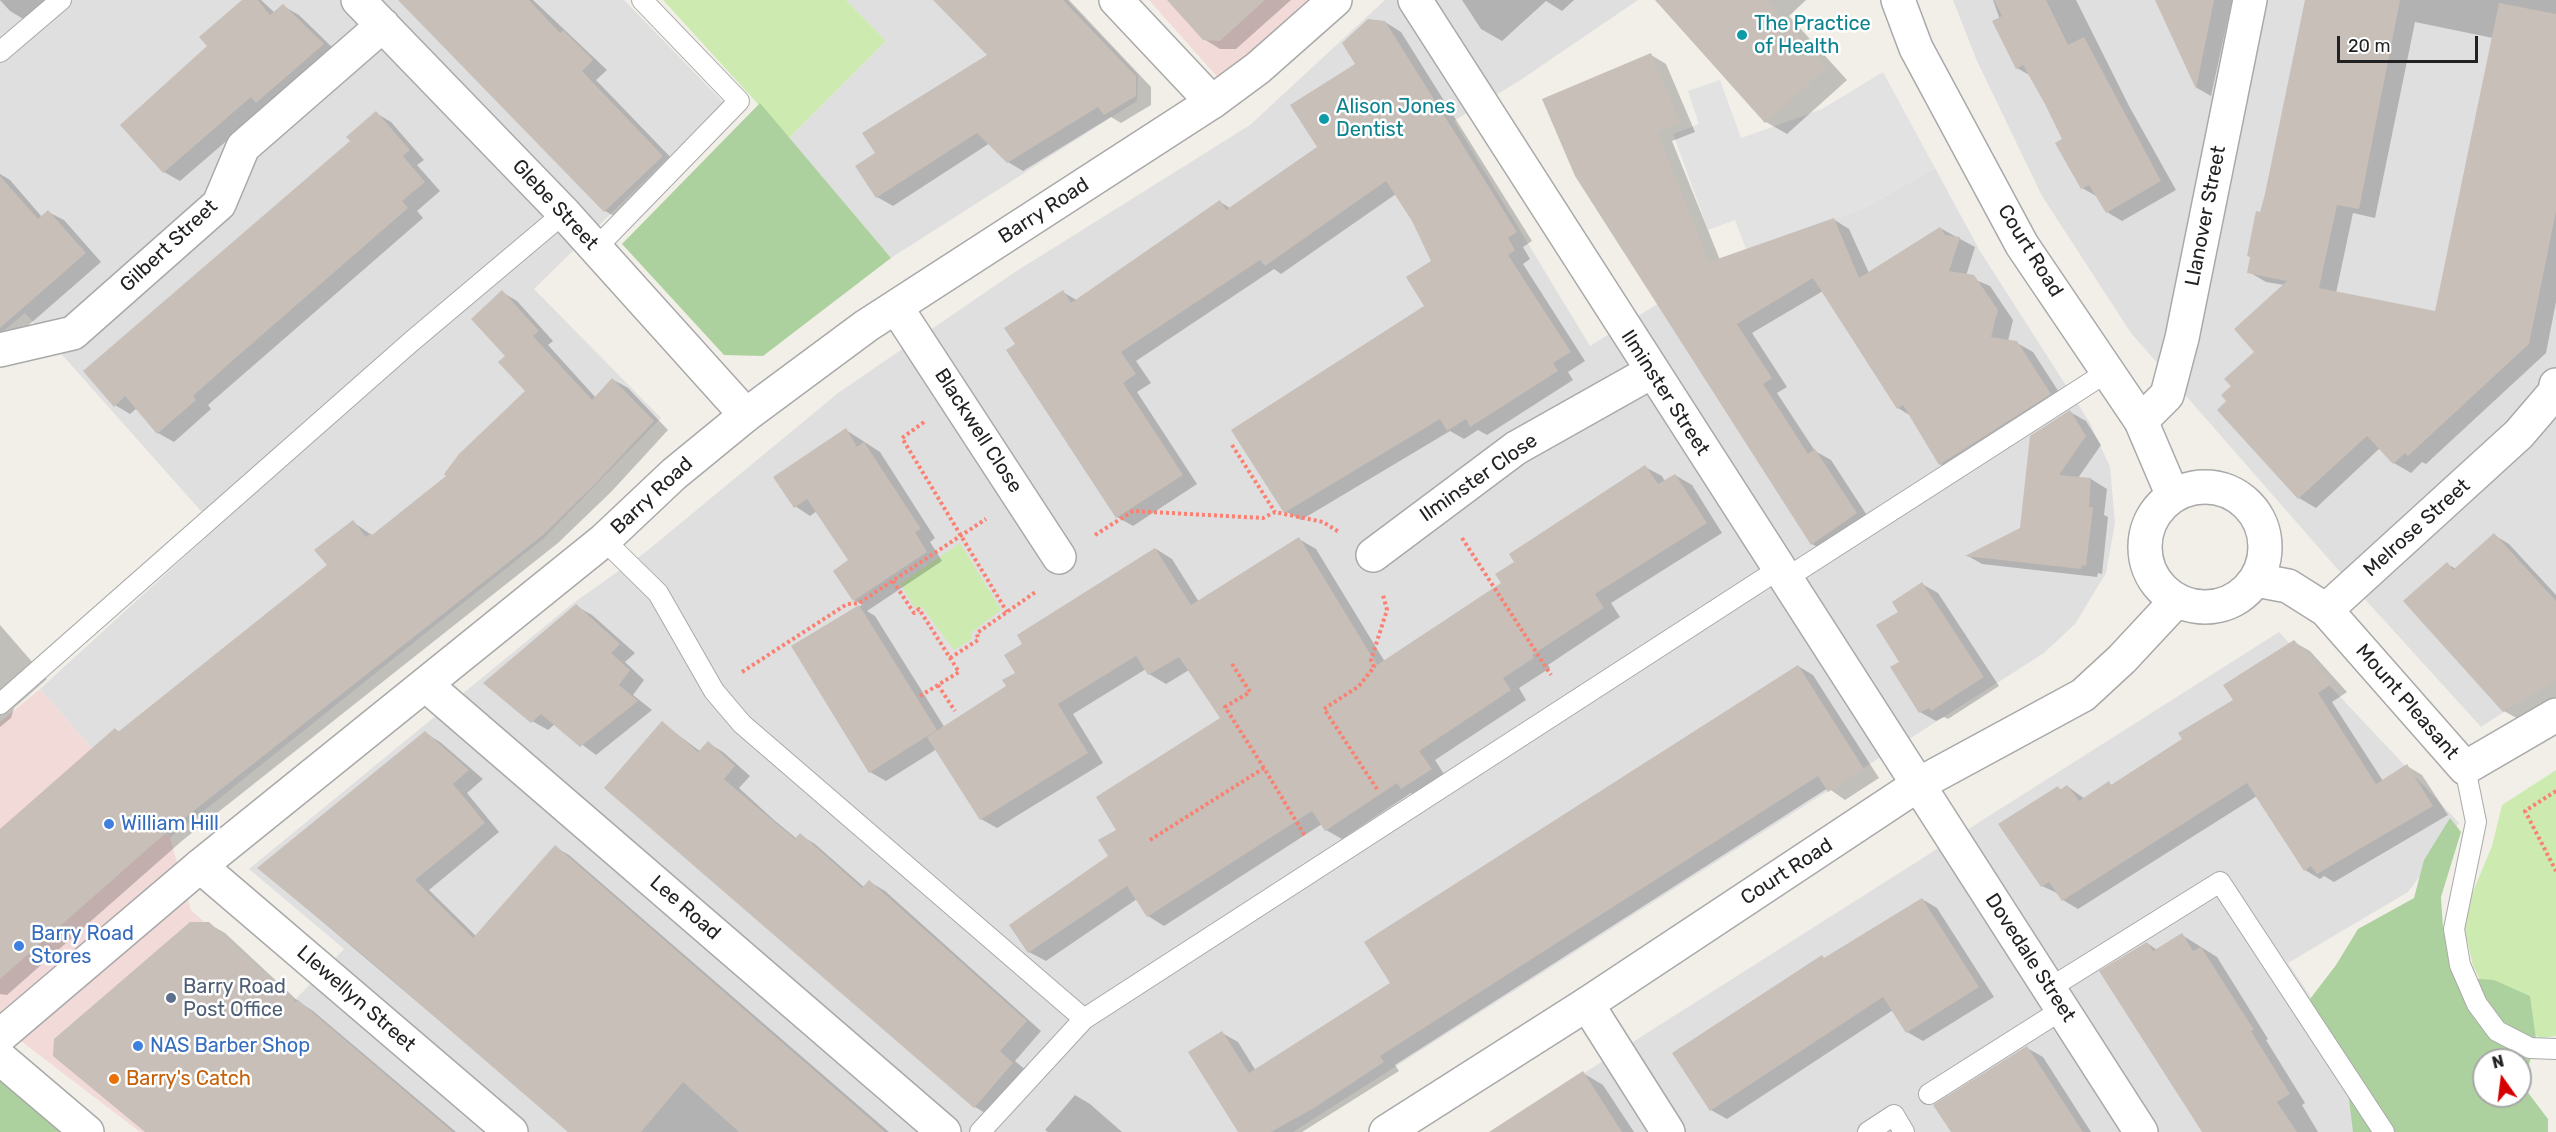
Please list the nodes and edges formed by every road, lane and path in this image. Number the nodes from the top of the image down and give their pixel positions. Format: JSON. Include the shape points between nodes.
{"nodes":[{"id":1,"x":61,"y":0,"type":"edge"},
{"id":2,"x":358,"y":0,"type":"edge"},
{"id":3,"x":642,"y":0,"type":"edge"},
{"id":4,"x":1116,"y":0,"type":"edge"},
{"id":5,"x":1335,"y":0,"type":"edge"},
{"id":6,"x":1415,"y":0,"type":"edge"},
{"id":7,"x":1898,"y":0,"type":"edge"},
{"id":8,"x":2250,"y":0,"type":"edge"},
{"id":9,"x":383,"y":25,"type":"junction"},
{"id":10,"x":0,"y":52,"type":"edge"},
{"id":11,"x":1212,"y":102,"type":"junction"},
{"id":12,"x":564,"y":213,"type":"junction"},
{"id":13,"x":596,"y":248,"type":"junction"},
{"id":14,"x":896,"y":307,"type":"junction"},
{"id":15,"x":0,"y":351,"type":"edge"},
{"id":16,"x":1651,"y":372,"type":"junction"},
{"id":17,"x":2107,"y":372,"type":"junction"},
{"id":18,"x":2556,"y":385,"type":"edge"},
{"id":19,"x":920,"y":411,"type":"dead end"},
{"id":20,"x":746,"y":415,"type":"junction"},
{"id":21,"x":2141,"y":421,"type":"junction"},
{"id":22,"x":1232,"y":445,"type":"dead end"},
{"id":23,"x":2173,"y":496,"type":"junction"},
{"id":24,"x":1021,"y":497,"type":"junction"},
{"id":25,"x":1440,"y":505,"type":"junction"},
{"id":26,"x":1275,"y":512,"type":"junction"},
{"id":27,"x":962,"y":535,"type":"junction"},
{"id":28,"x":604,"y":540,"type":"junction"},
{"id":29,"x":1373,"y":555,"type":"junction"},
{"id":30,"x":1059,"y":557,"type":"joint"},
{"id":31,"x":1782,"y":574,"type":"junction"},
{"id":32,"x":893,"y":580,"type":"junction"},
{"id":33,"x":2256,"y":580,"type":"junction"},
{"id":34,"x":1038,"y":591,"type":"dead end"},
{"id":35,"x":2176,"y":601,"type":"junction"},
{"id":36,"x":2326,"y":610,"type":"junction"},
{"id":37,"x":1007,"y":612,"type":"junction"},
{"id":38,"x":950,"y":658,"type":"junction"},
{"id":39,"x":1232,"y":664,"type":"dead end"},
{"id":40,"x":426,"y":685,"type":"junction"},
{"id":41,"x":938,"y":685,"type":"junction"},
{"id":42,"x":714,"y":691,"type":"junction"},
{"id":43,"x":920,"y":696,"type":"dead end"},
{"id":44,"x":0,"y":704,"type":"edge"},
{"id":45,"x":1569,"y":704,"type":"junction"},
{"id":46,"x":955,"y":711,"type":"dead end"},
{"id":47,"x":2556,"y":715,"type":"edge"},
{"id":48,"x":1264,"y":768,"type":"junction"},
{"id":49,"x":2465,"y":768,"type":"junction"},
{"id":50,"x":1919,"y":784,"type":"junction"},
{"id":51,"x":2556,"y":791,"type":"edge"},
{"id":52,"x":1396,"y":817,"type":"junction"},
{"id":53,"x":1150,"y":840,"type":"dead end"},
{"id":54,"x":1322,"y":864,"type":"junction"},
{"id":55,"x":200,"y":866,"type":"junction"},
{"id":56,"x":2556,"y":871,"type":"edge"},
{"id":57,"x":2056,"y":998,"type":"junction"},
{"id":58,"x":1587,"y":1004,"type":"junction"},
{"id":59,"x":1084,"y":1019,"type":"junction"},
{"id":60,"x":0,"y":1036,"type":"edge"},
{"id":61,"x":2556,"y":1049,"type":"edge"},
{"id":62,"x":0,"y":1058,"type":"edge"},
{"id":63,"x":1929,"y":1094,"type":"dead end"},
{"id":64,"x":87,"y":1132,"type":"edge"},
{"id":65,"x":511,"y":1132,"type":"edge"},
{"id":66,"x":944,"y":1132,"type":"edge"},
{"id":67,"x":980,"y":1132,"type":"edge"},
{"id":68,"x":1386,"y":1132,"type":"edge"},
{"id":69,"x":1668,"y":1132,"type":"edge"},
{"id":70,"x":1868,"y":1132,"type":"edge"},
{"id":71,"x":1904,"y":1132,"type":"edge"},
{"id":72,"x":2141,"y":1132,"type":"edge"},
{"id":73,"x":2384,"y":1132,"type":"edge"}],
"edges":[{"from":1,"to":10,"type":"lane"},
{"from":2,"to":9,"type":"street","name":"Glebe Street"},
{"from":3,"to":13,"type":"lane","via":[[739,100]]},
{"from":4,"to":11,"type":"street"},
{"from":5,"to":11,"type":"street","name":"Barry Road","via":[[1258,68]]},
{"from":6,"to":16,"type":"street","name":"Ilminster Street"},
{"from":7,"to":17,"type":"street","name":"Court Road","via":[[1916,48],[2022,245]]},
{"from":8,"to":21,"type":"street","name":"Llanover Street","via":[[2179,349],[2167,395]]},
{"from":9,"to":12,"type":"street","name":"Glebe Street"},
{"from":9,"to":15,"type":"street","name":"Gilbert Street","via":[[243,147],[219,204],[73,333]]},
{"from":11,"to":14,"type":"street","name":"Barry Road"},
{"from":12,"to":13,"type":"street","name":"Glebe Street"},
{"from":12,"to":44,"type":"lane","via":[[412,341]]},
{"from":13,"to":20,"type":"street","name":"Glebe Street"},
{"from":14,"to":20,"type":"street","name":"Barry Road"},
{"from":14,"to":24,"type":"street","name":"Blackwell Close"},
{"from":16,"to":25,"type":"street","name":"Ilminster Close","via":[[1516,448]]},
{"from":16,"to":31,"type":"street","name":"Ilminster Street"},
{"from":17,"to":21,"type":"street","name":"Court Road"},
{"from":17,"to":31,"type":"lane"},
{"from":18,"to":36,"type":"street","name":"Melrose Street","via":[[2555,392],[2519,434]]},
{"from":19,"to":27,"type":"path","via":[[926,420],[902,438]]},
{"from":20,"to":28,"type":"street","name":"Barry Road","via":[[674,474]]},
{"from":21,"to":23,"type":"street","name":"Court Road"},
{"from":22,"to":26,"type":"path"},
{"from":23,"to":33,"type":"street","via":[[2193,488],[2212,487],[2247,503],[2265,537],[2265,556]]},
{"from":23,"to":35,"type":"street","via":[[2157,510],[2147,528],[2144,549],[2148,570],[2159,587]]},
{"from":24,"to":27,"type":"path"},
{"from":24,"to":30,"type":"street","name":"Blackwell Close"},
{"from":25,"to":29,"type":"street","name":"Ilminster Close"},
{"from":25,"to":45,"type":"path"},
{"from":26,"to":29,"type":"path","via":[[1323,522]]},
{"from":26,"to":30,"type":"path","via":[[1263,518],[1133,511]]},
{"from":27,"to":32,"type":"path"},
{"from":27,"to":37,"type":"path"},
{"from":28,"to":40,"type":"street","name":"Barry Road"},
{"from":28,"to":42,"type":"lane","via":[[658,593]]},
{"from":29,"to":52,"type":"path","via":[[1387,610],[1371,660],[1374,667],[1359,686],[1324,709]]},
{"from":31,"to":45,"type":"lane"},
{"from":31,"to":50,"type":"street","name":"Ilminster Street"},
{"from":32,"to":38,"type":"path","via":[[914,613],[919,609]]},
{"from":32,"to":42,"type":"path","via":[[859,603],[847,604]]},
{"from":33,"to":35,"type":"street","via":[[2233,601],[2215,607],[2195,607]]},
{"from":33,"to":36,"type":"street","via":[[2288,586]]},
{"from":34,"to":37,"type":"path"},
{"from":35,"to":50,"type":"street","name":"Court Road","via":[[2083,695]]},
{"from":36,"to":49,"type":"street","name":"Mount Pleasant"},
{"from":37,"to":38,"type":"path","via":[[977,633],[978,640]]},
{"from":38,"to":41,"type":"path","via":[[959,672]]},
{"from":39,"to":48,"type":"path","via":[[1250,692],[1225,707]]},
{"from":40,"to":55,"type":"street","name":"Barry Road"},
{"from":40,"to":66,"type":"street","name":"Lee Road"},
{"from":41,"to":43,"type":"path"},
{"from":41,"to":46,"type":"path"},
{"from":42,"to":59,"type":"lane","via":[[742,724]]},
{"from":45,"to":52,"type":"lane"},
{"from":47,"to":49,"type":"street","name":"Mount Pleasant"},
{"from":48,"to":53,"type":"path"},
{"from":48,"to":54,"type":"path"},
{"from":49,"to":61,"type":"lane","via":[[2476,822],[2454,929],[2460,964],[2477,1004],[2497,1031],[2530,1048]]},
{"from":50,"to":57,"type":"street","name":"Dovedale Street"},
{"from":50,"to":58,"type":"street","name":"Court Road"},
{"from":51,"to":56,"type":"path","via":[[2525,811]]},
{"from":52,"to":54,"type":"lane"},
{"from":54,"to":59,"type":"lane"},
{"from":55,"to":60,"type":"street","name":"Barry Road"},
{"from":55,"to":65,"type":"street","name":"Llewellyn Street"},
{"from":57,"to":63,"type":"lane"},
{"from":57,"to":72,"type":"street","name":"Dovedale Street"},
{"from":57,"to":73,"type":"lane","via":[[2220,882]]},
{"from":58,"to":68,"type":"street","name":"Court Road"},
{"from":58,"to":69,"type":"street"},
{"from":59,"to":67,"type":"lane"},
{"from":62,"to":64,"type":"street"},
{"from":70,"to":71,"type":"lane","via":[[1894,1115]]}]}
